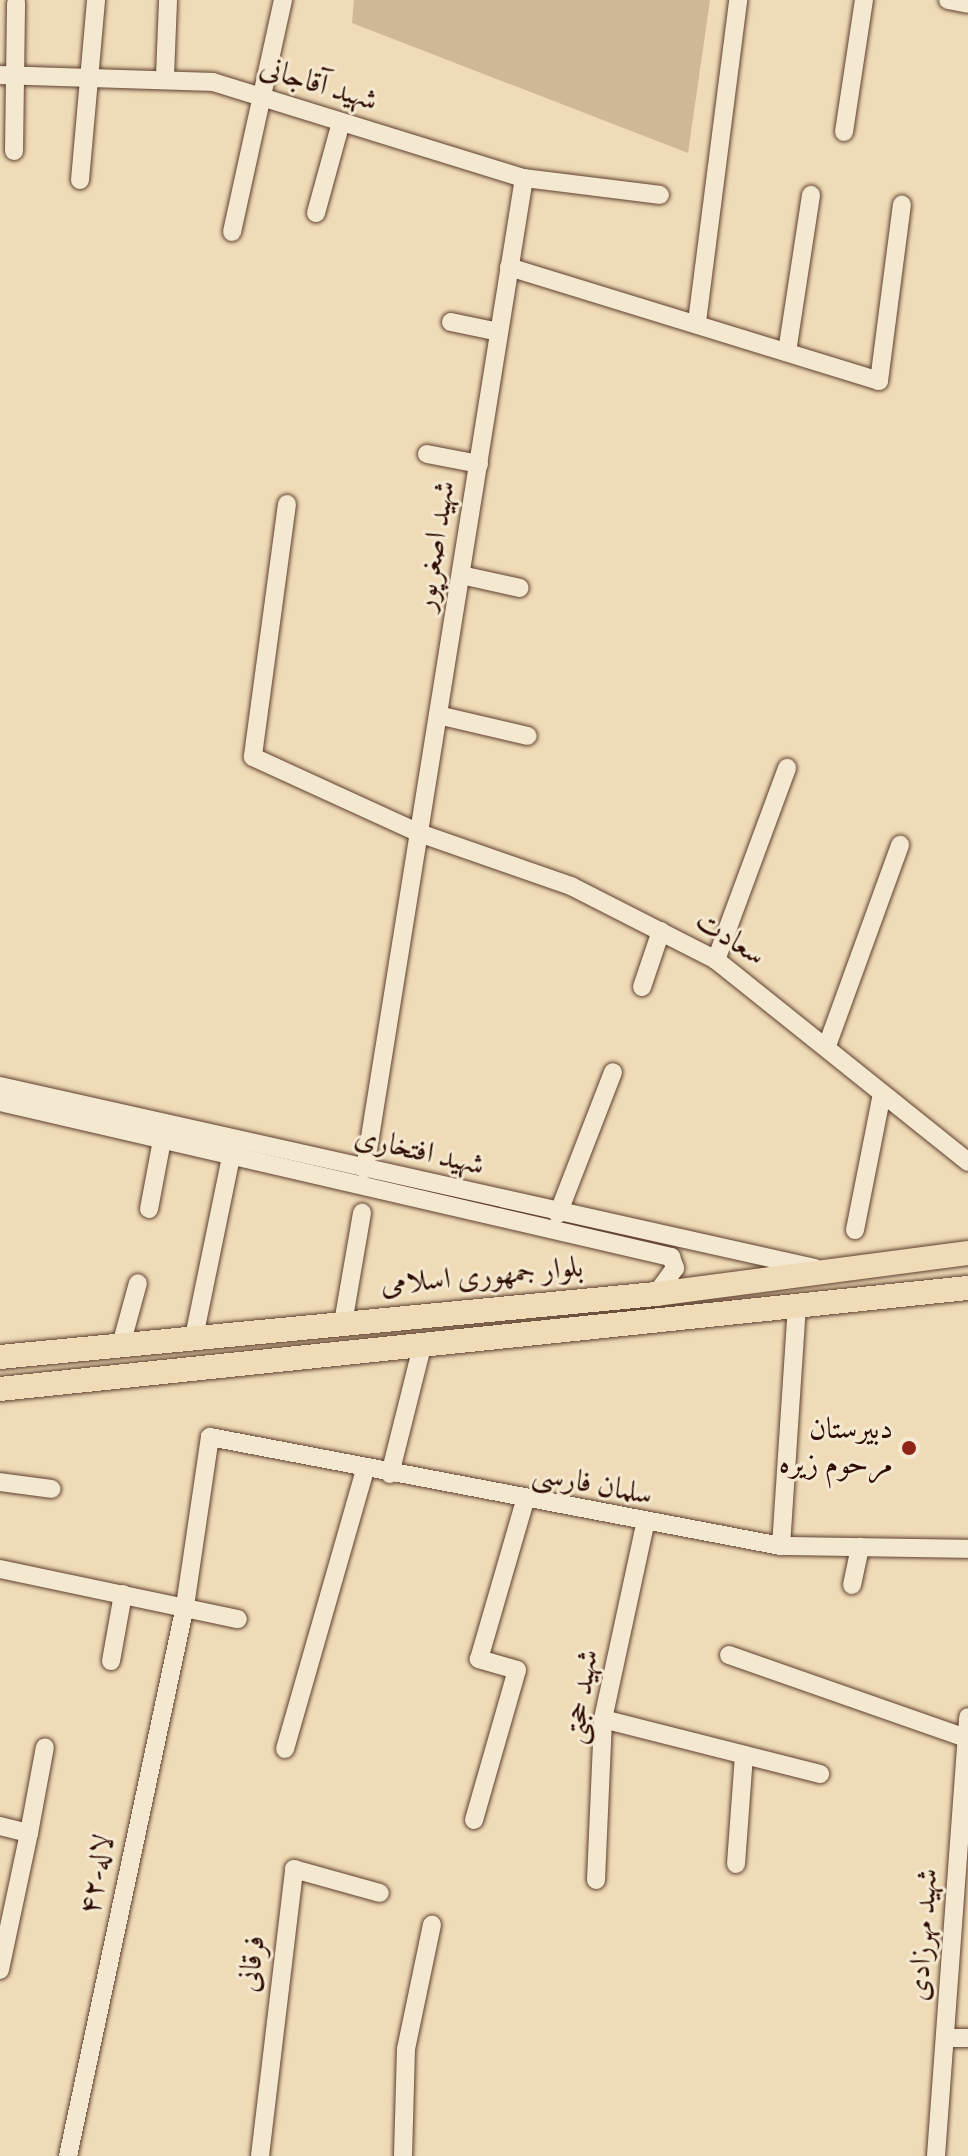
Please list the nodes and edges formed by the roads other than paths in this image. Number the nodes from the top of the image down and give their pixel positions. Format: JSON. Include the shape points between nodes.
{"nodes":[{"id":1,"x":96,"y":0,"type":"edge"},
{"id":2,"x":168,"y":0,"type":"edge"},
{"id":3,"x":283,"y":0,"type":"edge"},
{"id":4,"x":738,"y":0,"type":"edge"},
{"id":5,"x":864,"y":0,"type":"edge"},
{"id":6,"x":948,"y":0,"type":"edge"},
{"id":7,"x":16,"y":3,"type":"dead end"},
{"id":8,"x":968,"y":4,"type":"edge"},
{"id":9,"x":8,"y":75,"type":"edge"},
{"id":10,"x":87,"y":75,"type":"junction"},
{"id":11,"x":165,"y":76,"type":"junction"},
{"id":12,"x":262,"y":98,"type":"junction"},
{"id":13,"x":341,"y":122,"type":"junction"},
{"id":14,"x":844,"y":132,"type":"dead end"},
{"id":15,"x":14,"y":151,"type":"dead end"},
{"id":16,"x":524,"y":178,"type":"junction"},
{"id":17,"x":80,"y":180,"type":"dead end"},
{"id":18,"x":660,"y":195,"type":"dead end"},
{"id":19,"x":811,"y":195,"type":"dead end"},
{"id":20,"x":902,"y":204,"type":"dead end"},
{"id":21,"x":316,"y":213,"type":"dead end"},
{"id":22,"x":232,"y":232,"type":"dead end"},
{"id":23,"x":509,"y":267,"type":"junction"},
{"id":24,"x":451,"y":322,"type":"dead end"},
{"id":25,"x":697,"y":322,"type":"junction"},
{"id":26,"x":499,"y":332,"type":"junction"},
{"id":27,"x":787,"y":352,"type":"junction"},
{"id":28,"x":427,"y":454,"type":"dead end"},
{"id":29,"x":479,"y":464,"type":"junction"},
{"id":30,"x":287,"y":504,"type":"dead end"},
{"id":31,"x":461,"y":575,"type":"junction"},
{"id":32,"x":520,"y":588,"type":"dead end"},
{"id":33,"x":438,"y":715,"type":"junction"},
{"id":34,"x":528,"y":736,"type":"dead end"},
{"id":35,"x":787,"y":768,"type":"dead end"},
{"id":36,"x":419,"y":833,"type":"junction"},
{"id":37,"x":900,"y":845,"type":"dead end"},
{"id":38,"x":661,"y":931,"type":"junction"},
{"id":39,"x":716,"y":960,"type":"junction"},
{"id":40,"x":642,"y":987,"type":"dead end"},
{"id":41,"x":828,"y":1043,"type":"junction"},
{"id":42,"x":613,"y":1072,"type":"dead end"},
{"id":43,"x":0,"y":1086,"type":"edge"},
{"id":44,"x":881,"y":1099,"type":"junction"},
{"id":45,"x":0,"y":1102,"type":"edge"},
{"id":46,"x":0,"y":1111,"type":"edge"},
{"id":47,"x":162,"y":1140,"type":"junction"},
{"id":48,"x":231,"y":1156,"type":"junction"},
{"id":49,"x":968,"y":1162,"type":"edge"},
{"id":50,"x":365,"y":1169,"type":"junction"},
{"id":51,"x":149,"y":1209,"type":"dead end"},
{"id":52,"x":362,"y":1213,"type":"dead end"},
{"id":53,"x":558,"y":1214,"type":"junction"},
{"id":54,"x":855,"y":1230,"type":"dead end"},
{"id":55,"x":657,"y":1245,"type":"junction"},
{"id":56,"x":968,"y":1254,"type":"edge"},
{"id":57,"x":905,"y":1260,"type":"junction"},
{"id":58,"x":826,"y":1271,"type":"junction"},
{"id":59,"x":138,"y":1283,"type":"dead end"},
{"id":60,"x":968,"y":1285,"type":"edge"},
{"id":61,"x":656,"y":1294,"type":"junction"},
{"id":62,"x":906,"y":1295,"type":"junction"},
{"id":63,"x":797,"y":1306,"type":"junction"},
{"id":64,"x":343,"y":1323,"type":"junction"},
{"id":65,"x":194,"y":1337,"type":"junction"},
{"id":66,"x":121,"y":1345,"type":"junction"},
{"id":67,"x":422,"y":1347,"type":"junction"},
{"id":68,"x":0,"y":1357,"type":"edge"},
{"id":69,"x":0,"y":1389,"type":"edge"},
{"id":70,"x":210,"y":1437,"type":"joint"},
{"id":71,"x":365,"y":1470,"type":"junction"},
{"id":72,"x":390,"y":1474,"type":"junction"},
{"id":73,"x":0,"y":1482,"type":"edge"},
{"id":74,"x":52,"y":1489,"type":"dead end"},
{"id":75,"x":525,"y":1501,"type":"junction"},
{"id":76,"x":645,"y":1525,"type":"junction"},
{"id":77,"x":781,"y":1546,"type":"junction"},
{"id":78,"x":860,"y":1547,"type":"junction"},
{"id":79,"x":968,"y":1549,"type":"edge"},
{"id":80,"x":1,"y":1576,"type":"edge"},
{"id":81,"x":852,"y":1585,"type":"dead end"},
{"id":82,"x":123,"y":1594,"type":"junction"},
{"id":83,"x":185,"y":1606,"type":"junction"},
{"id":84,"x":238,"y":1619,"type":"dead end"},
{"id":85,"x":729,"y":1655,"type":"dead end"},
{"id":86,"x":111,"y":1661,"type":"dead end"},
{"id":87,"x":968,"y":1717,"type":"edge"},
{"id":88,"x":603,"y":1719,"type":"junction"},
{"id":89,"x":966,"y":1738,"type":"edge"},
{"id":90,"x":45,"y":1747,"type":"dead end"},
{"id":91,"x":285,"y":1749,"type":"dead end"},
{"id":92,"x":744,"y":1755,"type":"junction"},
{"id":93,"x":820,"y":1774,"type":"dead end"},
{"id":94,"x":474,"y":1820,"type":"dead end"},
{"id":95,"x":0,"y":1826,"type":"edge"},
{"id":96,"x":29,"y":1833,"type":"junction"},
{"id":97,"x":736,"y":1864,"type":"dead end"},
{"id":98,"x":596,"y":1880,"type":"dead end"},
{"id":99,"x":380,"y":1893,"type":"dead end"},
{"id":100,"x":432,"y":1925,"type":"dead end"},
{"id":101,"x":0,"y":1970,"type":"edge"},
{"id":102,"x":946,"y":2038,"type":"junction"},
{"id":103,"x":968,"y":2038,"type":"edge"},
{"id":104,"x":68,"y":2156,"type":"edge"},
{"id":105,"x":260,"y":2156,"type":"edge"},
{"id":106,"x":403,"y":2156,"type":"edge"},
{"id":107,"x":936,"y":2156,"type":"edge"}],
"edges":[{"from":1,"to":10,"type":"street"},
{"from":2,"to":11,"type":"street"},
{"from":3,"to":12,"type":"street"},
{"from":4,"to":25,"type":"street"},
{"from":5,"to":14,"type":"street"},
{"from":6,"to":8,"type":"street"},
{"from":7,"to":9,"type":"street"},
{"from":9,"to":10,"type":"street","name":"شهید آقاجانی"},
{"from":9,"to":15,"type":"street"},
{"from":10,"to":11,"type":"street","name":"شهید آقاجانی"},
{"from":10,"to":17,"type":"street"},
{"from":11,"to":12,"type":"street","name":"شهید آقاجانی"},
{"from":12,"to":13,"type":"street","name":"شهید آقاجانی"},
{"from":12,"to":22,"type":"street"},
{"from":13,"to":16,"type":"street","name":"شهید آقاجانی"},
{"from":13,"to":21,"type":"street"},
{"from":16,"to":18,"type":"street","name":"شهید آقاجانی"},
{"from":16,"to":23,"type":"street"},
{"from":19,"to":27,"type":"street"},
{"from":20,"to":27,"type":"street","via":[[879,381]]},
{"from":23,"to":25,"type":"street"},
{"from":23,"to":26,"type":"street","name":"شهید اصغرپور"},
{"from":24,"to":26,"type":"street"},
{"from":25,"to":27,"type":"street"},
{"from":26,"to":29,"type":"street","name":"شهید اصغرپور"},
{"from":28,"to":29,"type":"street"},
{"from":29,"to":31,"type":"street","name":"شهید اصغرپور"},
{"from":30,"to":36,"type":"street","name":"سعادت","via":[[253,757]]},
{"from":31,"to":32,"type":"street"},
{"from":31,"to":33,"type":"street","name":"شهید اصغرپور"},
{"from":33,"to":34,"type":"street"},
{"from":33,"to":36,"type":"street","name":"شهید اصغرپور"},
{"from":35,"to":39,"type":"street"},
{"from":36,"to":38,"type":"street","name":"سعادت","via":[[571,886]]},
{"from":36,"to":50,"type":"street","name":"شهید اصغرپور"},
{"from":37,"to":41,"type":"street"},
{"from":38,"to":39,"type":"street","name":"سعادت"},
{"from":38,"to":40,"type":"street"},
{"from":39,"to":41,"type":"street","name":"سعادت"},
{"from":41,"to":44,"type":"street","name":"سعادت"},
{"from":42,"to":53,"type":"street"},
{"from":43,"to":50,"type":"street","name":"شهید افتخاری"},
{"from":44,"to":49,"type":"street","name":"سعادت"},
{"from":44,"to":54,"type":"street"},
{"from":45,"to":46,"type":"street"},
{"from":45,"to":47,"type":"street"},
{"from":47,"to":48,"type":"street"},
{"from":47,"to":51,"type":"street"},
{"from":48,"to":55,"type":"street"},
{"from":48,"to":65,"type":"street"},
{"from":50,"to":53,"type":"street","name":"شهید افتخاری"},
{"from":52,"to":64,"type":"street"},
{"from":53,"to":55,"type":"street","name":"شهید افتخاری"},
{"from":55,"to":58,"type":"street","name":"شهید افتخاری"},
{"from":55,"to":61,"type":"street","via":[[675,1268]]},
{"from":56,"to":57,"type":"main road","name":"بلوار جمهوری اسلامی"},
{"from":56,"to":60,"type":"main road","via":[[960,1272]]},
{"from":57,"to":58,"type":"main road","name":"بلوار جمهوری اسلامی"},
{"from":57,"to":62,"type":"main road","via":[[921,1278]]},
{"from":58,"to":61,"type":"main road","name":"بلوار جمهوری اسلامی"},
{"from":59,"to":66,"type":"street"},
{"from":60,"to":62,"type":"main road","name":"بلوار جمهوری اسلامی"},
{"from":61,"to":64,"type":"main road","name":"بلوار جمهوری اسلامی"},
{"from":62,"to":63,"type":"main road","name":"بلوار جمهوری اسلامی"},
{"from":63,"to":67,"type":"main road","name":"بلوار جمهوری اسلامی"},
{"from":63,"to":77,"type":"street"},
{"from":64,"to":65,"type":"main road","name":"بلوار جمهوری اسلامی"},
{"from":65,"to":66,"type":"main road","name":"بلوار جمهوری اسلامی"},
{"from":66,"to":68,"type":"main road","name":"بلوار جمهوری اسلامی"},
{"from":67,"to":69,"type":"main road","name":"بلوار جمهوری اسلامی"},
{"from":67,"to":72,"type":"street"},
{"from":70,"to":71,"type":"street","name":"سلمان فارسی"},
{"from":70,"to":83,"type":"street","name":"لاله-۴۲"},
{"from":71,"to":72,"type":"street","name":"سلمان فارسی"},
{"from":71,"to":91,"type":"street"},
{"from":72,"to":75,"type":"street","name":"سلمان فارسی"},
{"from":73,"to":74,"type":"street"},
{"from":75,"to":76,"type":"street","name":"سلمان فارسی"},
{"from":75,"to":94,"type":"street","via":[[479,1659],[517,1670]]},
{"from":76,"to":77,"type":"street","name":"سلمان فارسی"},
{"from":76,"to":88,"type":"street","name":"شهید حجتی"},
{"from":77,"to":78,"type":"street","name":"سلمان فارسی"},
{"from":78,"to":79,"type":"street","name":"سلمان فارسی"},
{"from":78,"to":81,"type":"street"},
{"from":80,"to":82,"type":"street"},
{"from":82,"to":83,"type":"street"},
{"from":82,"to":86,"type":"street"},
{"from":83,"to":84,"type":"street"},
{"from":83,"to":104,"type":"street","name":"لاله-۴۲"},
{"from":85,"to":89,"type":"street"},
{"from":87,"to":89,"type":"street","name":"شهید مهرزادی"},
{"from":88,"to":92,"type":"street"},
{"from":88,"to":98,"type":"street","name":"شهید حجتی"},
{"from":89,"to":102,"type":"street","name":"شهید مهرزادی"},
{"from":90,"to":96,"type":"street"},
{"from":92,"to":93,"type":"street"},
{"from":92,"to":97,"type":"street"},
{"from":95,"to":96,"type":"street"},
{"from":96,"to":101,"type":"street"},
{"from":99,"to":105,"type":"street","name":"فرقانی","via":[[294,1869]]},
{"from":100,"to":106,"type":"street","via":[[406,2049]]},
{"from":102,"to":103,"type":"street"},
{"from":102,"to":107,"type":"street","name":"شهید مهرزادی"}]}
